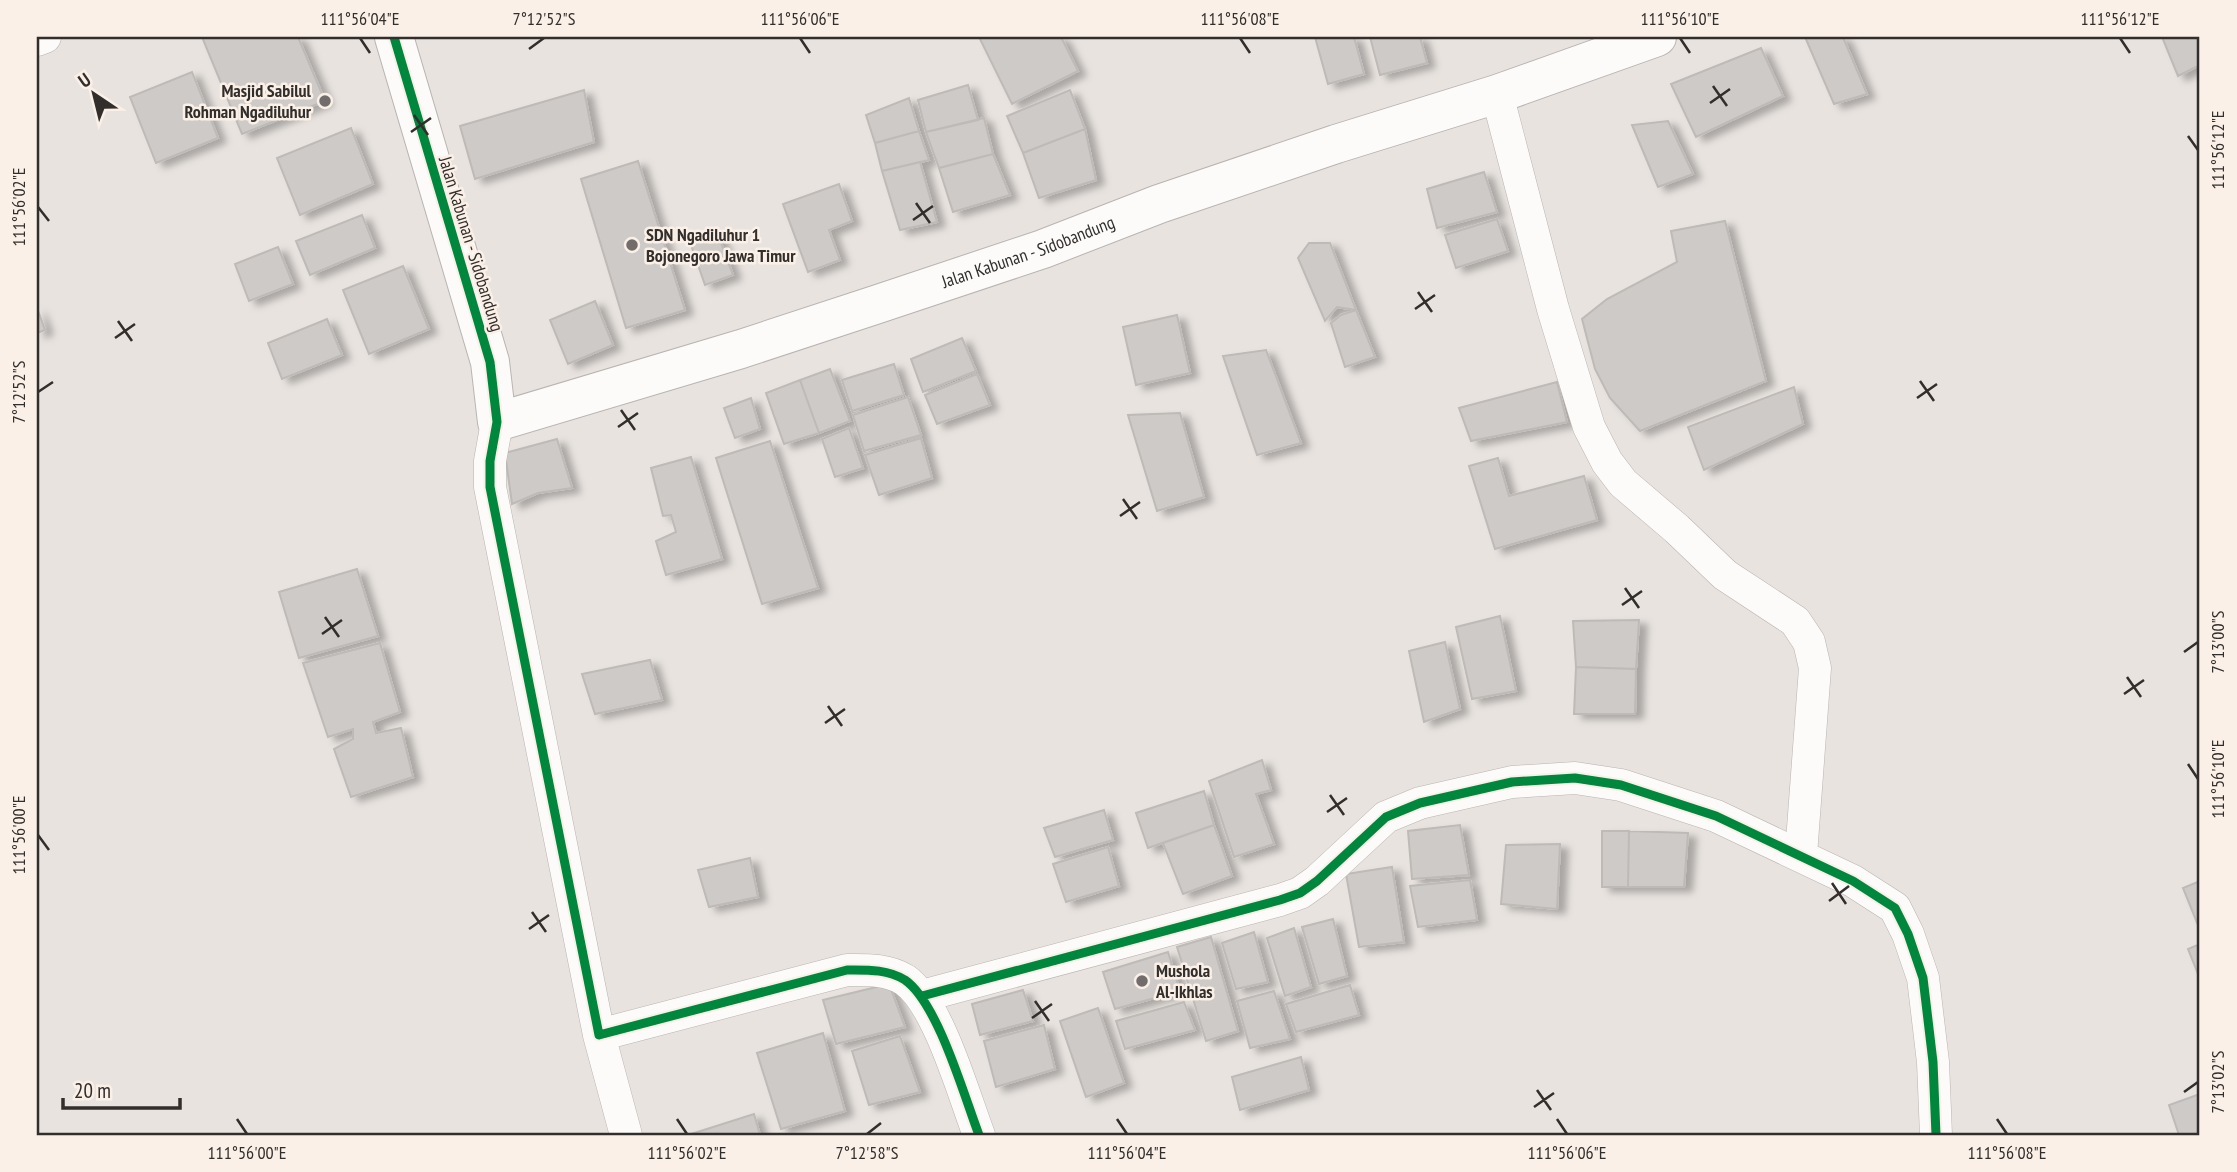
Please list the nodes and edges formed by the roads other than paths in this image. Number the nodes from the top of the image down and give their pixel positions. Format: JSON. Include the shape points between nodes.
{"nodes":[{"id":1,"x":45,"y":37,"type":"edge"},
{"id":2,"x":394,"y":37,"type":"edge"},
{"id":3,"x":1657,"y":37,"type":"edge"},
{"id":4,"x":37,"y":40,"type":"edge"},
{"id":5,"x":1497,"y":94,"type":"junction"},
{"id":6,"x":496,"y":422,"type":"junction"},
{"id":7,"x":1801,"y":855,"type":"junction"},
{"id":8,"x":922,"y":996,"type":"junction"},
{"id":9,"x":599,"y":1035,"type":"junction"},
{"id":10,"x":626,"y":1135,"type":"edge"},
{"id":11,"x":979,"y":1135,"type":"edge"},
{"id":12,"x":1936,"y":1135,"type":"edge"}],
"edges":[{"from":1,"to":4,"type":"street"},
{"from":2,"to":6,"type":"street","name":"Jalan Kabunan - Sidobandung","via":[[490,362]]},
{"from":3,"to":5,"type":"street","name":"Jalan Kabunan - Sidobandung"},
{"from":5,"to":6,"type":"street","name":"Jalan Kabunan - Sidobandung","via":[[1336,144],[827,321]]},
{"from":5,"to":7,"type":"street","via":[[1553,309],[1589,427],[1607,462],[1623,483],[1725,575],[1795,621],[1810,642],[1815,668]]},
{"from":6,"to":9,"type":"street","via":[[490,487]]},
{"from":7,"to":8,"type":"street","via":[[1716,816],[1621,785],[1575,778],[1512,782],[1420,803],[1386,817],[1300,893]]},
{"from":7,"to":12,"type":"street","via":[[1895,908],[1908,934],[1923,978]]},
{"from":8,"to":9,"type":"street","via":[[904,980],[880,970],[847,970]]},
{"from":8,"to":11,"type":"street"},
{"from":9,"to":10,"type":"street"}]}
